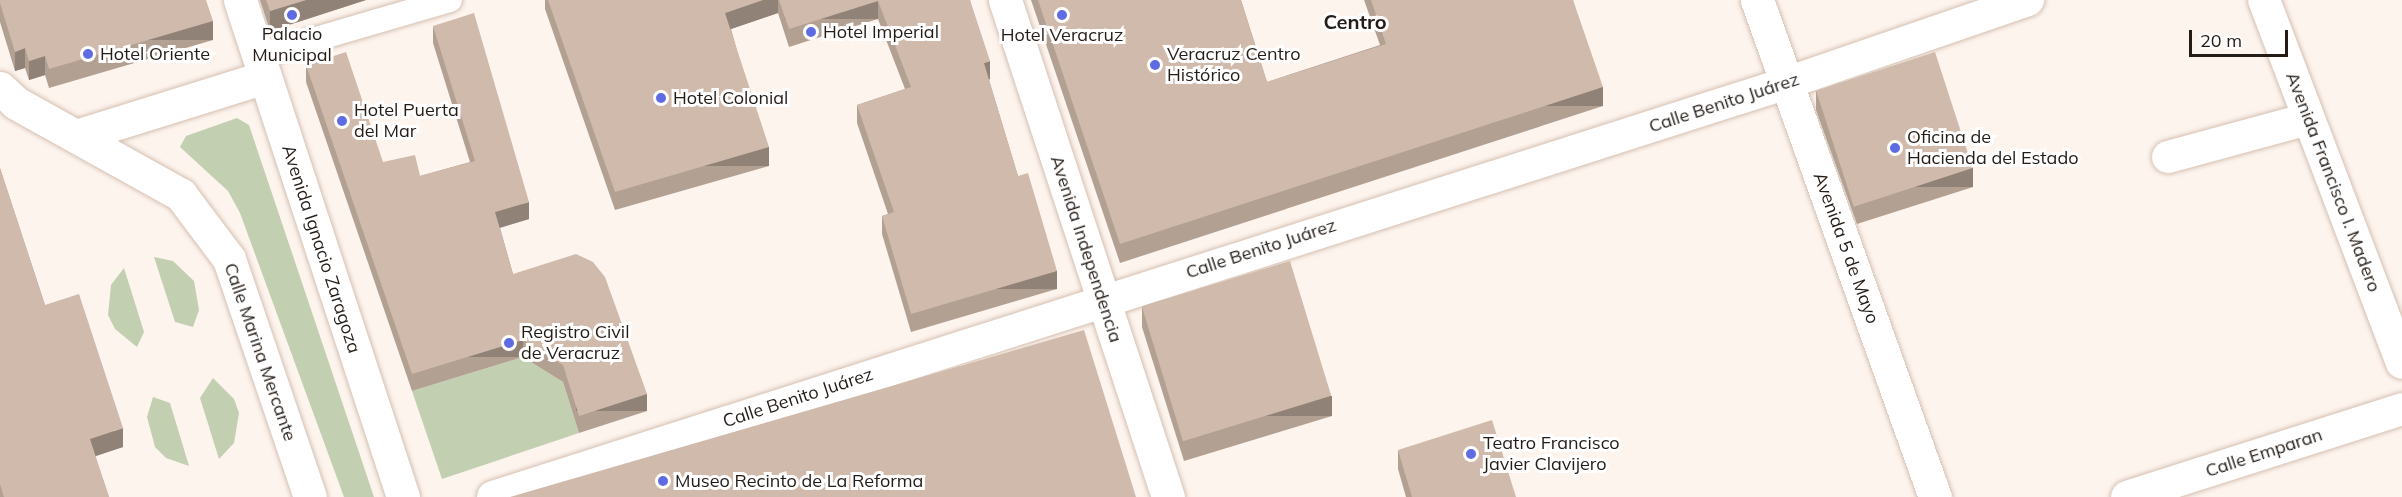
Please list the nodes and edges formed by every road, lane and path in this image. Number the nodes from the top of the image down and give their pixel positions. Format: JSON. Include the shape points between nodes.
{"nodes":[{"id":1,"x":240,"y":0,"type":"edge"},
{"id":2,"x":450,"y":0,"type":"edge"},
{"id":3,"x":1005,"y":0,"type":"edge"},
{"id":4,"x":1756,"y":0,"type":"edge"},
{"id":5,"x":2028,"y":0,"type":"edge"},
{"id":6,"x":2264,"y":0,"type":"edge"},
{"id":7,"x":262,"y":67,"type":"junction"},
{"id":8,"x":1787,"y":83,"type":"junction"},
{"id":9,"x":0,"y":88,"type":"edge"},
{"id":10,"x":2308,"y":119,"type":"junction"},
{"id":11,"x":76,"y":136,"type":"junction"},
{"id":12,"x":2168,"y":157,"type":"dead end"},
{"id":13,"x":1103,"y":299,"type":"junction"},
{"id":14,"x":2402,"y":363,"type":"edge"},
{"id":15,"x":2402,"y":409,"type":"edge"},
{"id":16,"x":310,"y":497,"type":"edge"},
{"id":17,"x":403,"y":497,"type":"edge"},
{"id":18,"x":493,"y":497,"type":"edge"},
{"id":19,"x":1168,"y":497,"type":"edge"},
{"id":20,"x":1935,"y":497,"type":"edge"},
{"id":21,"x":2127,"y":497,"type":"edge"}],
"edges":[{"from":1,"to":7,"type":"main road","name":"Avenida Ignacio Zaragoza"},
{"from":2,"to":7,"type":"street"},
{"from":3,"to":13,"type":"main road","name":"Avenida Independencia"},
{"from":4,"to":8,"type":"main road","name":"Avenida 5 de Mayo"},
{"from":5,"to":8,"type":"street","name":"Calle Benito Juárez"},
{"from":6,"to":10,"type":"street","name":"Avenida Francisco I. Madero"},
{"from":7,"to":11,"type":"main road"},
{"from":7,"to":17,"type":"main road","name":"Avenida Ignacio Zaragoza"},
{"from":8,"to":13,"type":"street","name":"Calle Benito Juárez"},
{"from":8,"to":20,"type":"main road","name":"Avenida 5 de Mayo"},
{"from":9,"to":11,"type":"main road","name":"Calle Marina Mercante","via":[[16,103]]},
{"from":10,"to":12,"type":"street"},
{"from":10,"to":14,"type":"street","name":"Avenida Francisco I. Madero"},
{"from":11,"to":16,"type":"main road","name":"Calle Marina Mercante","via":[[181,195],[229,259]]},
{"from":13,"to":18,"type":"street","name":"Calle Benito Juárez"},
{"from":13,"to":19,"type":"main road","name":"Avenida Independencia"},
{"from":15,"to":21,"type":"street","name":"Calle Emparan"}]}
